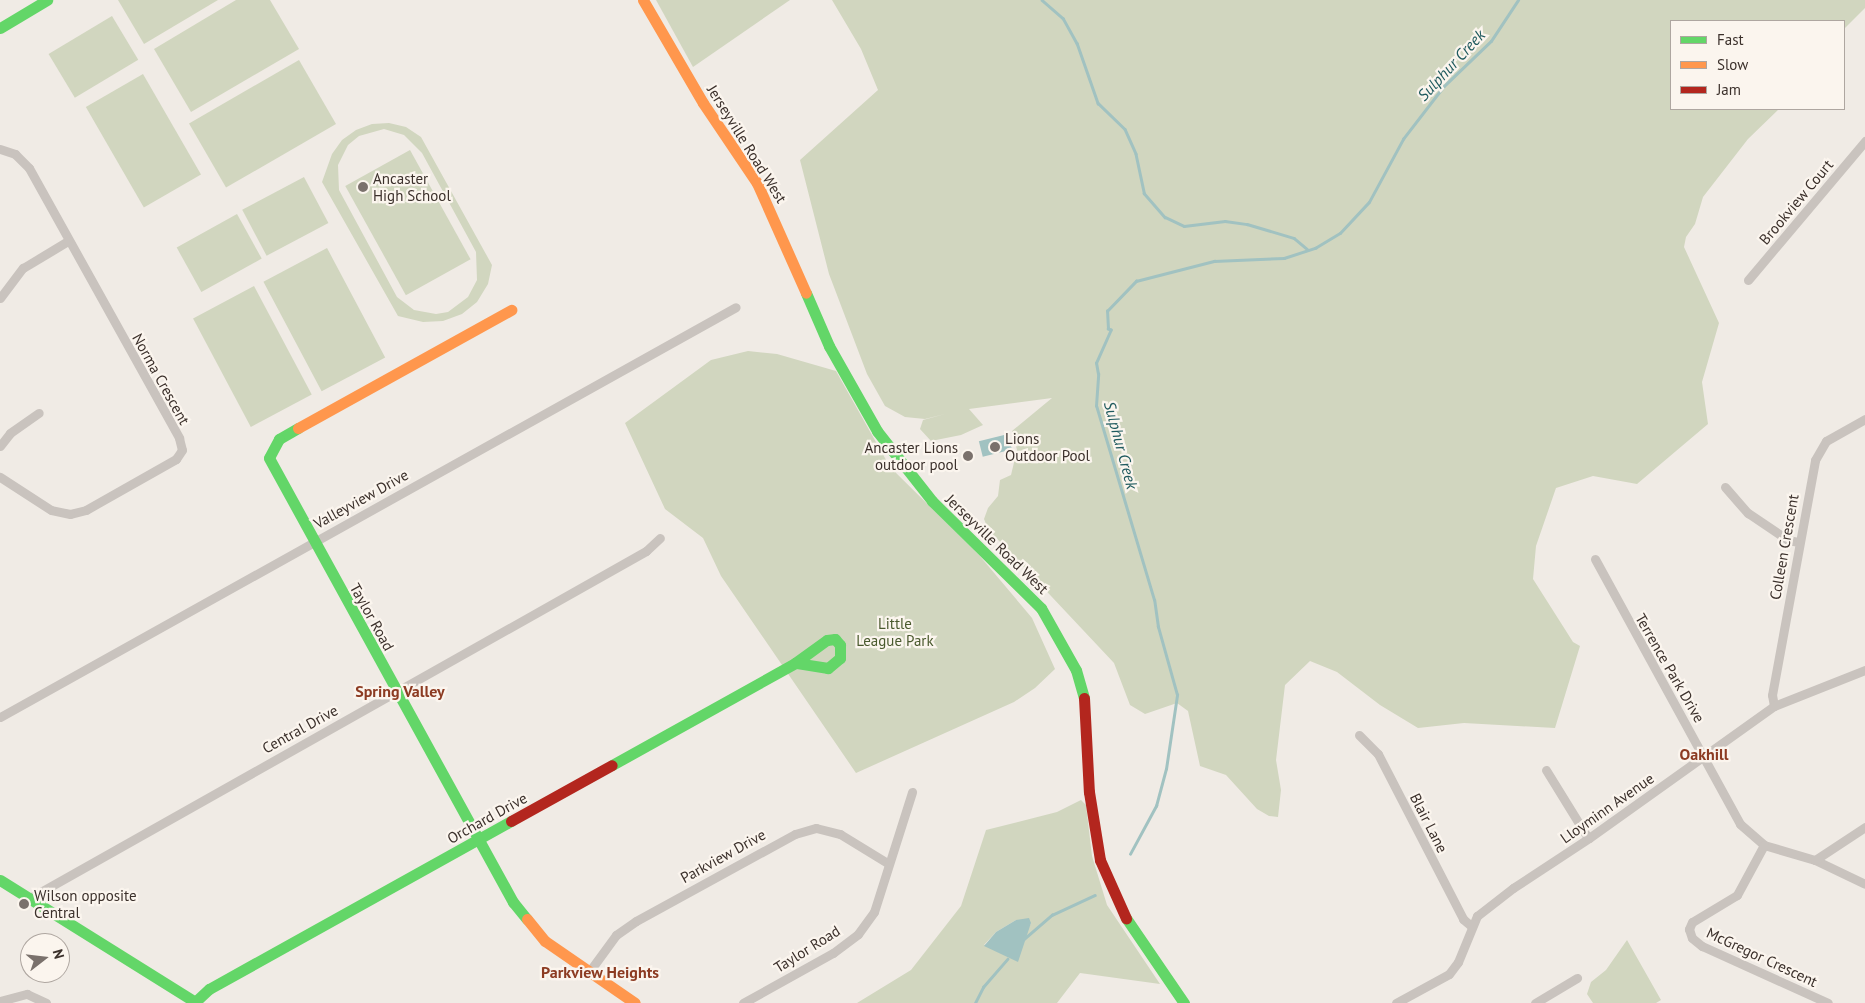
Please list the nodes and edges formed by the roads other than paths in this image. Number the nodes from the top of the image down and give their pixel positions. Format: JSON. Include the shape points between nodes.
{"nodes":[{"id":1,"x":47,"y":0,"type":"edge"},
{"id":2,"x":643,"y":0,"type":"edge"},
{"id":3,"x":0,"y":28,"type":"edge"},
{"id":4,"x":1865,"y":141,"type":"edge"},
{"id":5,"x":0,"y":149,"type":"edge"},
{"id":6,"x":68,"y":241,"type":"junction"},
{"id":7,"x":1748,"y":280,"type":"dead end"},
{"id":8,"x":0,"y":298,"type":"edge"},
{"id":9,"x":736,"y":307,"type":"dead end"},
{"id":10,"x":511,"y":310,"type":"dead end"},
{"id":11,"x":39,"y":413,"type":"dead end"},
{"id":12,"x":1865,"y":419,"type":"edge"},
{"id":13,"x":0,"y":446,"type":"edge"},
{"id":14,"x":0,"y":476,"type":"edge"},
{"id":15,"x":1725,"y":487,"type":"dead end"},
{"id":16,"x":660,"y":538,"type":"dead end"},
{"id":17,"x":312,"y":541,"type":"junction"},
{"id":18,"x":1798,"y":542,"type":"junction"},
{"id":19,"x":1595,"y":559,"type":"dead end"},
{"id":20,"x":795,"y":663,"type":"dead end"},
{"id":21,"x":1865,"y":670,"type":"edge"},
{"id":22,"x":396,"y":690,"type":"junction"},
{"id":23,"x":1774,"y":706,"type":"junction"},
{"id":24,"x":0,"y":717,"type":"edge"},
{"id":25,"x":1359,"y":735,"type":"dead end"},
{"id":26,"x":1704,"y":756,"type":"junction"},
{"id":27,"x":1546,"y":770,"type":"dead end"},
{"id":28,"x":912,"y":792,"type":"dead end"},
{"id":29,"x":1865,"y":827,"type":"edge"},
{"id":30,"x":1588,"y":838,"type":"junction"},
{"id":31,"x":480,"y":839,"type":"junction"},
{"id":32,"x":1764,"y":845,"type":"junction"},
{"id":33,"x":1815,"y":860,"type":"junction"},
{"id":34,"x":889,"y":864,"type":"junction"},
{"id":35,"x":0,"y":880,"type":"edge"},
{"id":36,"x":1865,"y":884,"type":"edge"},
{"id":37,"x":30,"y":898,"type":"junction"},
{"id":38,"x":1471,"y":926,"type":"junction"},
{"id":39,"x":590,"y":972,"type":"junction"},
{"id":40,"x":1577,"y":978,"type":"dead end"},
{"id":41,"x":0,"y":1002,"type":"edge"},
{"id":42,"x":196,"y":1002,"type":"edge"},
{"id":43,"x":1398,"y":1002,"type":"edge"},
{"id":44,"x":46,"y":1003,"type":"edge"},
{"id":45,"x":635,"y":1003,"type":"edge"},
{"id":46,"x":743,"y":1003,"type":"edge"},
{"id":47,"x":1184,"y":1003,"type":"edge"},
{"id":48,"x":1535,"y":1003,"type":"edge"},
{"id":49,"x":1828,"y":1003,"type":"edge"}],
"edges":[{"from":1,"to":3,"type":"street"},
{"from":2,"to":47,"type":"street","name":"Jerseyville Road West","via":[[703,103],[757,182],[829,346],[877,431],[932,501],[1041,608],[1060,638],[1076,670],[1086,705],[1089,792],[1100,860],[1129,925]]},
{"from":4,"to":7,"type":"street","name":"Brookview Court"},
{"from":5,"to":6,"type":"street","name":"Norma Crescent","via":[[15,154],[26,164]]},
{"from":6,"to":8,"type":"street","via":[[23,268]]},
{"from":6,"to":14,"type":"street","name":"Norma Crescent","via":[[179,438],[182,450],[176,459],[86,510],[70,514],[51,510]]},
{"from":9,"to":17,"type":"street","name":"Valleyview Drive"},
{"from":10,"to":17,"type":"street","name":"Taylor Road","via":[[279,438],[269,458]]},
{"from":11,"to":13,"type":"street","via":[[10,432]]},
{"from":12,"to":18,"type":"street","name":"Colleen Crescent","via":[[1826,441],[1815,460]]},
{"from":15,"to":18,"type":"street","via":[[1748,513],[1788,540]]},
{"from":16,"to":22,"type":"street","name":"Central Drive","via":[[646,551]]},
{"from":17,"to":22,"type":"street","name":"Taylor Road"},
{"from":17,"to":24,"type":"street","name":"Valleyview Drive"},
{"from":18,"to":23,"type":"street","name":"Colleen Crescent","via":[[1772,695]]},
{"from":19,"to":26,"type":"street","name":"Terrence Park Drive"},
{"from":20,"to":31,"type":"street","name":"Orchard Drive"},
{"from":21,"to":23,"type":"street","name":"Lloyminn Avenue"},
{"from":22,"to":31,"type":"street","name":"Taylor Road"},
{"from":22,"to":37,"type":"street","name":"Central Drive"},
{"from":23,"to":26,"type":"street","name":"Lloyminn Avenue"},
{"from":25,"to":38,"type":"street","name":"Blair Lane","via":[[1378,754],[1463,919]]},
{"from":26,"to":30,"type":"street","name":"Lloyminn Avenue"},
{"from":26,"to":32,"type":"street","name":"Terrence Park Drive","via":[[1740,824]]},
{"from":27,"to":30,"type":"street"},
{"from":28,"to":34,"type":"street","name":"Taylor Road"},
{"from":29,"to":33,"type":"street"},
{"from":30,"to":38,"type":"street","name":"Lloyminn Avenue","via":[[1476,916]]},
{"from":31,"to":39,"type":"street","name":"Taylor Road","via":[[513,902],[530,926]]},
{"from":31,"to":42,"type":"street","name":"Orchard Drive","via":[[209,989]]},
{"from":32,"to":33,"type":"street","name":"Terrence Park Drive"},
{"from":32,"to":49,"type":"street","name":"McGregor Crescent","via":[[1737,895],[1692,922],[1689,929],[1692,938],[1702,946]]},
{"from":33,"to":36,"type":"street","name":"Terrence Park Drive"},
{"from":34,"to":39,"type":"street","name":"Parkview Drive","via":[[840,834],[816,828],[795,834],[636,921],[616,935]]},
{"from":34,"to":46,"type":"street","name":"Taylor Road","via":[[874,912],[858,934],[826,958]]},
{"from":35,"to":37,"type":"street"},
{"from":37,"to":42,"type":"street"},
{"from":38,"to":43,"type":"street","name":"Lloyminn Avenue","via":[[1458,962],[1449,974]]},
{"from":39,"to":45,"type":"street","name":"Taylor Road"},
{"from":40,"to":48,"type":"street"},
{"from":41,"to":44,"type":"street","via":[[27,994]]}]}
